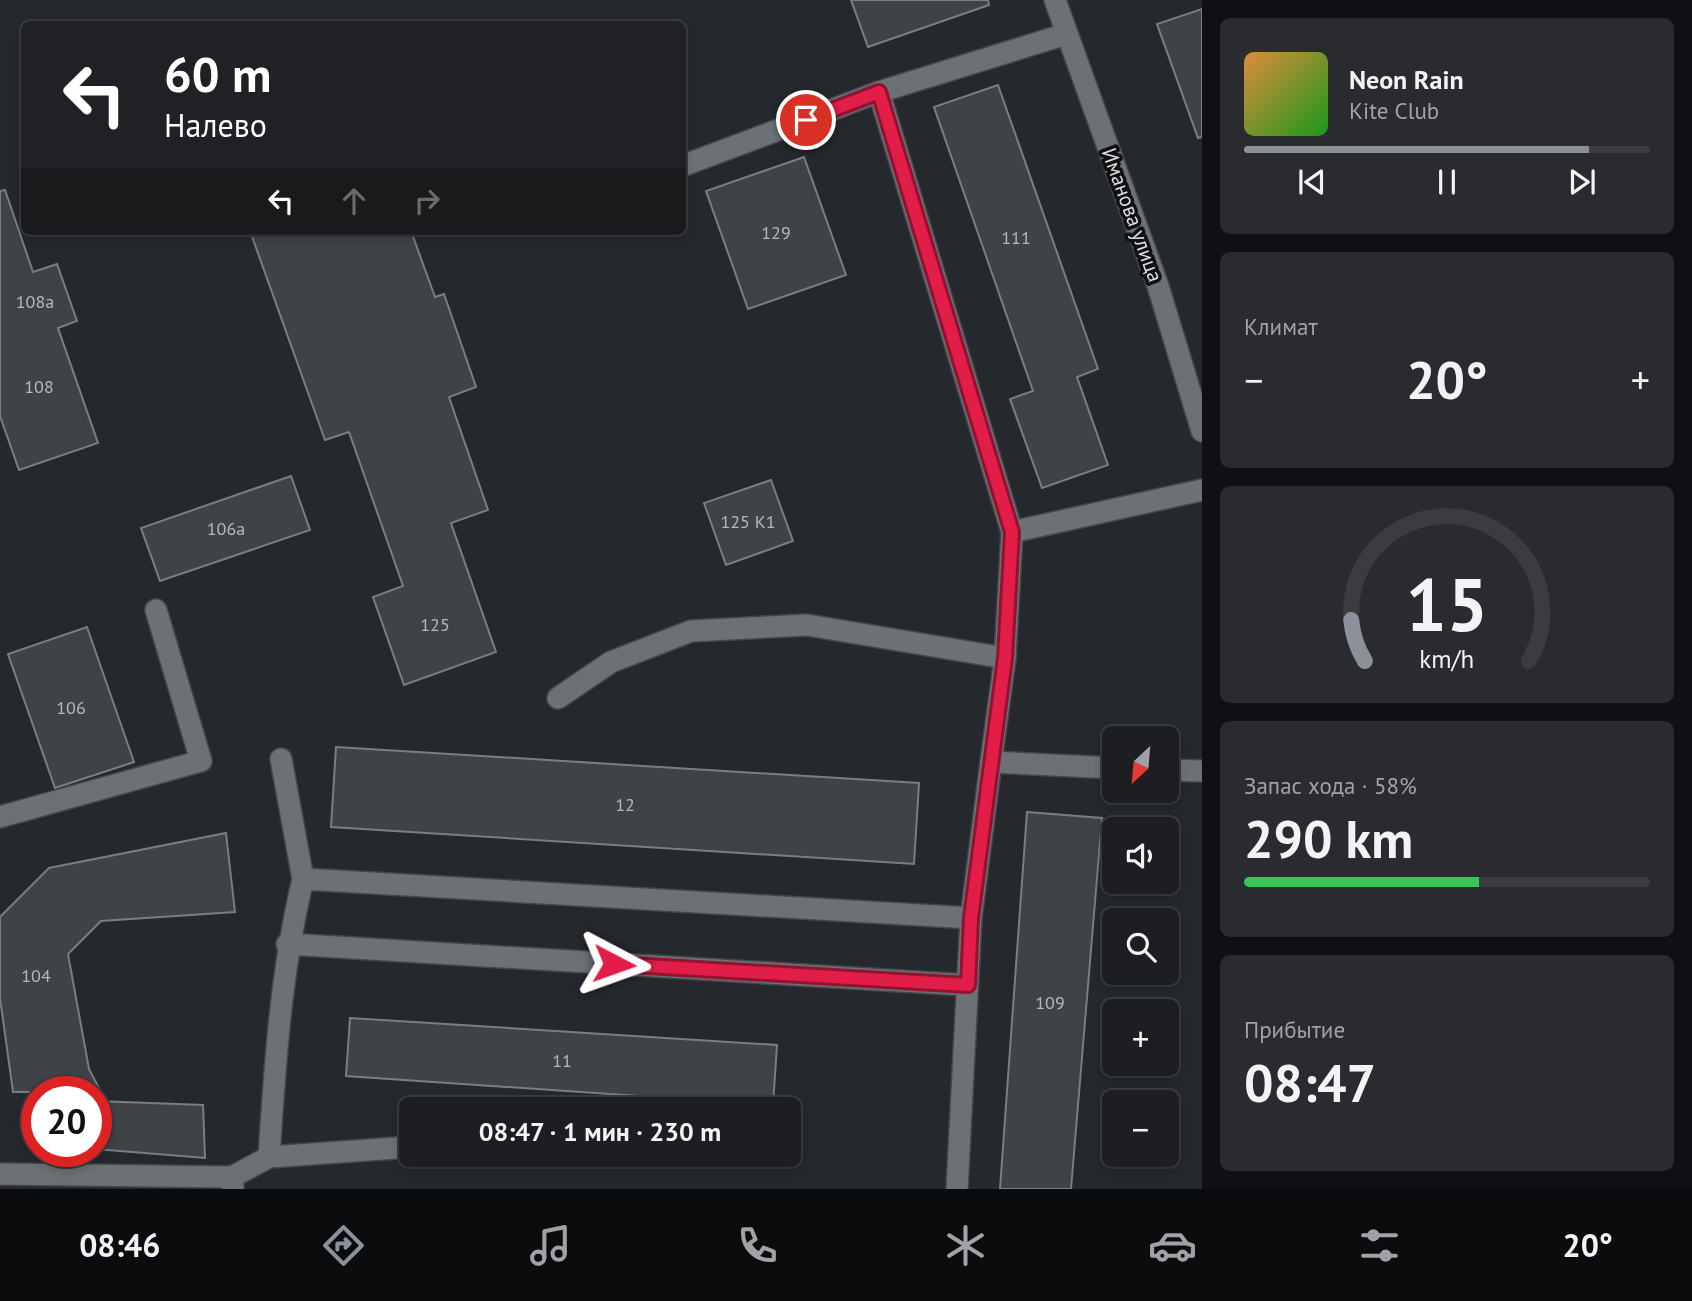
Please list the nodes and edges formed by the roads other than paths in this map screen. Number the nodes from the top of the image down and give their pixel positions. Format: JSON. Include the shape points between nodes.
{"nodes":[{"id":1,"x":1055,"y":0,"type":"edge"},
{"id":2,"x":1066,"y":34,"type":"junction"},
{"id":3,"x":879,"y":92,"type":"junction"},
{"id":4,"x":686,"y":164,"type":"edge"},
{"id":5,"x":1202,"y":431,"type":"edge"},
{"id":6,"x":1202,"y":490,"type":"edge"},
{"id":7,"x":1012,"y":532,"type":"junction"},
{"id":8,"x":156,"y":610,"type":"dead end"},
{"id":9,"x":1005,"y":658,"type":"junction"},
{"id":10,"x":558,"y":698,"type":"dead end"},
{"id":11,"x":281,"y":759,"type":"dead end"},
{"id":12,"x":991,"y":762,"type":"junction"},
{"id":13,"x":1102,"y":767,"type":"edge"},
{"id":14,"x":1180,"y":770,"type":"edge"},
{"id":15,"x":1202,"y":771,"type":"edge"},
{"id":16,"x":0,"y":817,"type":"edge"},
{"id":17,"x":303,"y":879,"type":"junction"},
{"id":18,"x":971,"y":918,"type":"junction"},
{"id":19,"x":287,"y":944,"type":"junction"},
{"id":20,"x":968,"y":985,"type":"junction"},
{"id":21,"x":399,"y":1148,"type":"edge"},
{"id":22,"x":269,"y":1157,"type":"junction"},
{"id":23,"x":0,"y":1174,"type":"edge"},
{"id":24,"x":232,"y":1183,"type":"edge"},
{"id":25,"x":957,"y":1189,"type":"edge"}],
"edges":[{"from":1,"to":2,"type":"street","name":"Иманова улица"},
{"from":2,"to":3,"type":"street"},
{"from":2,"to":5,"type":"street","name":"Иманова улица","via":[[1158,286]]},
{"from":3,"to":4,"type":"street"},
{"from":3,"to":7,"type":"street"},
{"from":6,"to":7,"type":"street"},
{"from":7,"to":9,"type":"street"},
{"from":8,"to":16,"type":"street","via":[[201,761]]},
{"from":9,"to":10,"type":"street","via":[[807,625],[691,631],[611,662]]},
{"from":9,"to":12,"type":"street"},
{"from":11,"to":17,"type":"street"},
{"from":12,"to":13,"type":"street"},
{"from":12,"to":18,"type":"street"},
{"from":14,"to":15,"type":"street"},
{"from":17,"to":18,"type":"street"},
{"from":17,"to":19,"type":"street"},
{"from":18,"to":20,"type":"street"},
{"from":19,"to":20,"type":"street"},
{"from":19,"to":22,"type":"street"},
{"from":20,"to":25,"type":"street"},
{"from":21,"to":22,"type":"street"},
{"from":22,"to":24,"type":"street"},
{"from":23,"to":24,"type":"street"}]}
